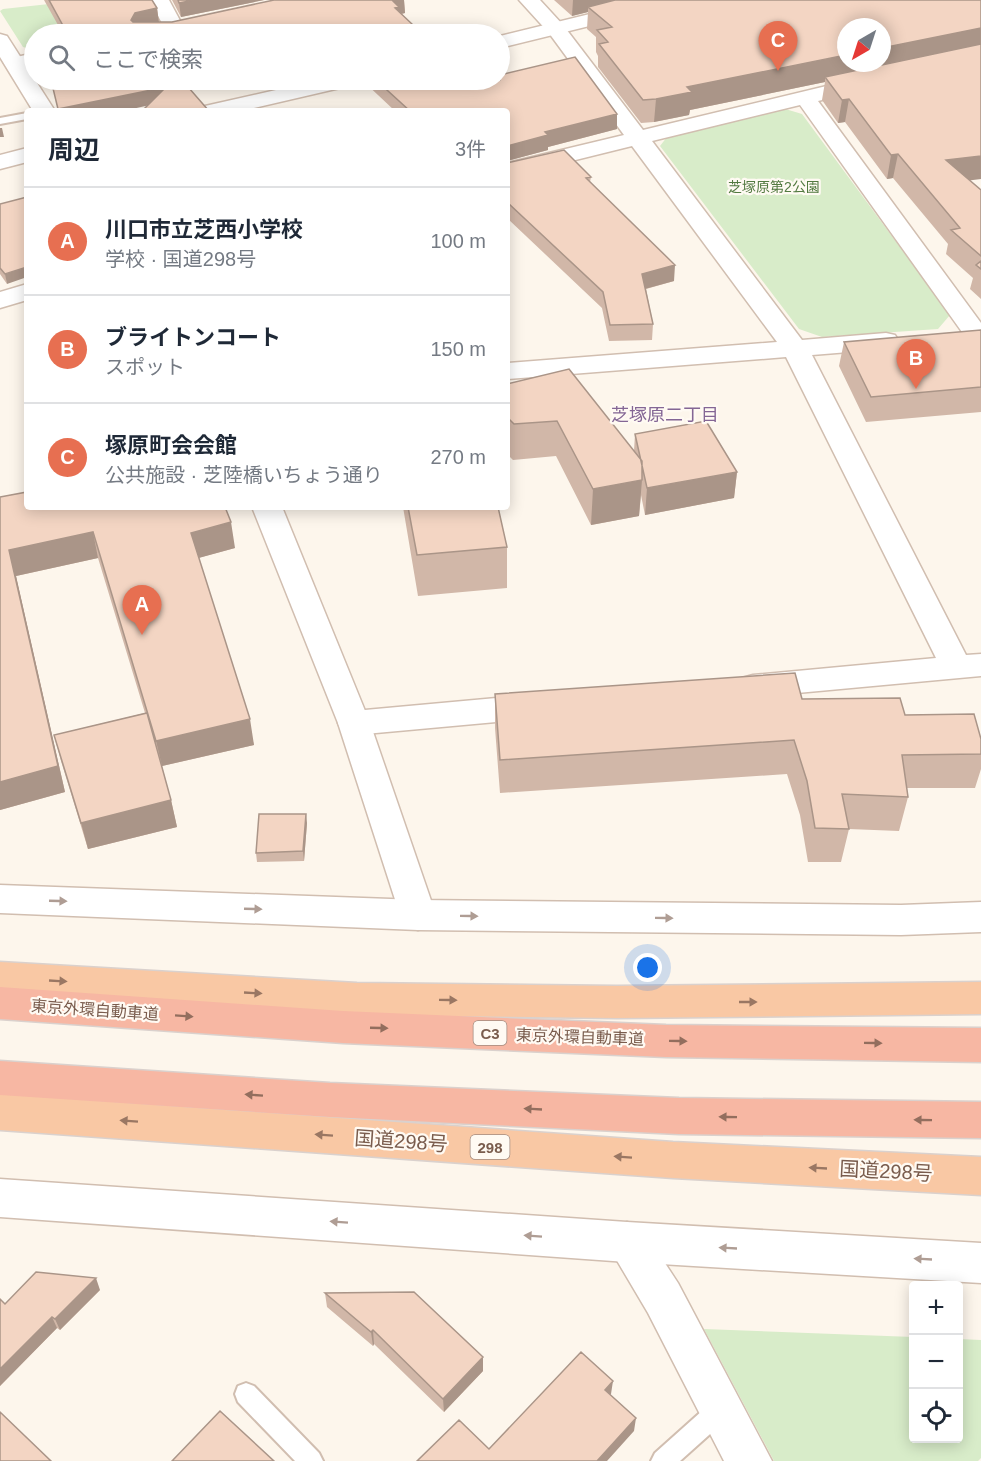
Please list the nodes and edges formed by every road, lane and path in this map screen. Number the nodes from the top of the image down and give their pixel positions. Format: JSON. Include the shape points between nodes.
{"nodes":[{"id":1,"x":159,"y":0,"type":"edge"},
{"id":2,"x":529,"y":0,"type":"edge"},
{"id":3,"x":672,"y":0,"type":"edge"},
{"id":4,"x":163,"y":24,"type":"edge"},
{"id":5,"x":556,"y":29,"type":"junction"},
{"id":6,"x":0,"y":40,"type":"edge"},
{"id":7,"x":510,"y":40,"type":"edge"},
{"id":8,"x":24,"y":60,"type":"edge"},
{"id":9,"x":892,"y":76,"type":"edge"},
{"id":10,"x":36,"y":90,"type":"edge"},
{"id":11,"x":302,"y":90,"type":"edge"},
{"id":12,"x":804,"y":96,"type":"junction"},
{"id":13,"x":43,"y":108,"type":"edge"},
{"id":14,"x":226,"y":108,"type":"edge"},
{"id":15,"x":24,"y":117,"type":"edge"},
{"id":16,"x":0,"y":121,"type":"edge"},
{"id":17,"x":636,"y":138,"type":"junction"},
{"id":18,"x":24,"y":156,"type":"edge"},
{"id":19,"x":0,"y":162,"type":"edge"},
{"id":20,"x":510,"y":169,"type":"edge"},
{"id":21,"x":24,"y":293,"type":"edge"},
{"id":22,"x":0,"y":300,"type":"edge"},
{"id":23,"x":978,"y":334,"type":"edge"},
{"id":24,"x":942,"y":336,"type":"edge"},
{"id":25,"x":908,"y":339,"type":"edge"},
{"id":26,"x":795,"y":348,"type":"junction"},
{"id":27,"x":510,"y":371,"type":"edge"},
{"id":28,"x":268,"y":510,"type":"edge"},
{"id":29,"x":969,"y":666,"type":"edge"},
{"id":30,"x":720,"y":689,"type":"edge"},
{"id":31,"x":566,"y":703,"type":"edge"},
{"id":32,"x":354,"y":723,"type":"junction"},
{"id":33,"x":0,"y":899,"type":"edge"},
{"id":34,"x":418,"y":915,"type":"junction"},
{"id":35,"x":981,"y":917,"type":"edge"},
{"id":36,"x":0,"y":978,"type":"edge"},
{"id":37,"x":981,"y":998,"type":"edge"},
{"id":38,"x":0,"y":1003,"type":"edge"},
{"id":39,"x":981,"y":1045,"type":"edge"},
{"id":40,"x":0,"y":1078,"type":"edge"},
{"id":41,"x":0,"y":1112,"type":"edge"},
{"id":42,"x":981,"y":1120,"type":"edge"},
{"id":43,"x":981,"y":1176,"type":"edge"},
{"id":44,"x":0,"y":1197,"type":"edge"},
{"id":45,"x":627,"y":1242,"type":"junction"},
{"id":46,"x":981,"y":1263,"type":"edge"},
{"id":47,"x":246,"y":1394,"type":"dead end"},
{"id":48,"x":721,"y":1409,"type":"junction"},
{"id":49,"x":311,"y":1461,"type":"edge"},
{"id":50,"x":663,"y":1461,"type":"edge"},
{"id":51,"x":749,"y":1461,"type":"edge"}],
"edges":[{"from":1,"to":4,"type":"street"},
{"from":2,"to":5,"type":"street"},
{"from":3,"to":5,"type":"street"},
{"from":5,"to":7,"type":"street"},
{"from":5,"to":17,"type":"street"},
{"from":6,"to":8,"type":"street"},
{"from":9,"to":12,"type":"street"},
{"from":10,"to":13,"type":"street"},
{"from":11,"to":14,"type":"street"},
{"from":12,"to":17,"type":"street"},
{"from":12,"to":23,"type":"street"},
{"from":15,"to":16,"type":"lane"},
{"from":17,"to":20,"type":"street"},
{"from":17,"to":26,"type":"street"},
{"from":18,"to":19,"type":"street"},
{"from":21,"to":22,"type":"street"},
{"from":23,"to":24,"type":"street"},
{"from":25,"to":26,"type":"street"},
{"from":26,"to":27,"type":"street"},
{"from":26,"to":29,"type":"street"},
{"from":28,"to":32,"type":"street"},
{"from":29,"to":30,"type":"street"},
{"from":31,"to":32,"type":"street"},
{"from":32,"to":34,"type":"street"},
{"from":33,"to":34,"type":"street","one_way":true},
{"from":34,"to":35,"type":"street","one_way":true,"via":[[901,920]]},
{"from":36,"to":37,"type":"highway","one_way":true,"via":[[357,999],[640,1002]]},
{"from":38,"to":39,"type":"highway","name":"東京外環自動車道","number":"C3","one_way":true,"via":[[343,1027],[666,1041]]},
{"from":42,"to":40,"type":"highway","one_way":true,"via":[[667,1116],[330,1100]]},
{"from":43,"to":41,"type":"highway","name":"国道298号","number":"298","one_way":true,"via":[[661,1160]]},
{"from":45,"to":44,"type":"street","one_way":true},
{"from":46,"to":45,"type":"street","one_way":true},
{"from":45,"to":48,"type":"street","via":[[663,1298]]},
{"from":47,"to":49,"type":"lane"},
{"from":48,"to":50,"type":"lane"},
{"from":48,"to":51,"type":"street"}]}
